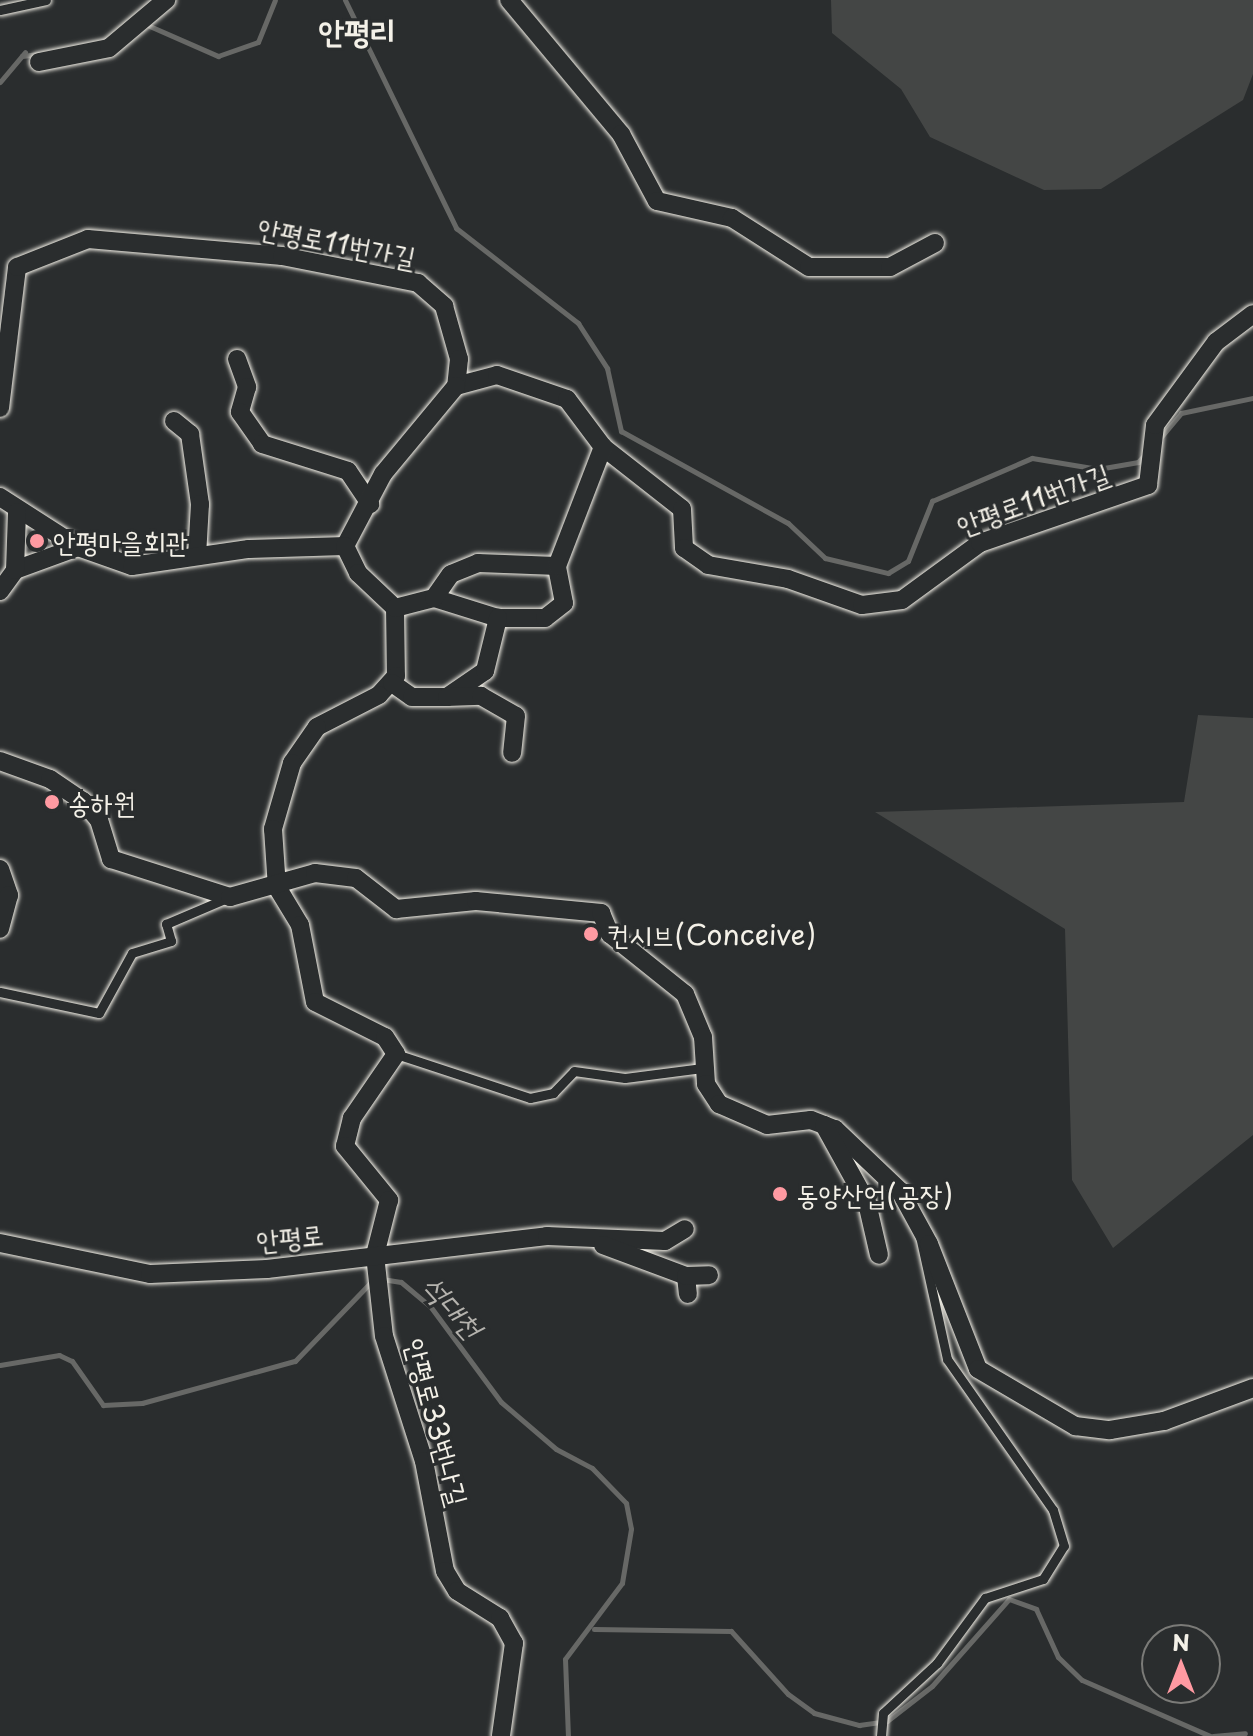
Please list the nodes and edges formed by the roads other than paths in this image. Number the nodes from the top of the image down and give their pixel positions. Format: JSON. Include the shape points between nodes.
{"nodes":[{"id":1,"x":46,"y":0,"type":"edge"},
{"id":2,"x":166,"y":0,"type":"edge"},
{"id":3,"x":509,"y":0,"type":"edge"},
{"id":4,"x":0,"y":10,"type":"edge"},
{"id":5,"x":39,"y":62,"type":"dead end"},
{"id":6,"x":935,"y":243,"type":"dead end"},
{"id":7,"x":1253,"y":314,"type":"edge"},
{"id":8,"x":237,"y":359,"type":"dead end"},
{"id":9,"x":456,"y":386,"type":"junction"},
{"id":10,"x":0,"y":408,"type":"edge"},
{"id":11,"x":174,"y":421,"type":"dead end"},
{"id":12,"x":603,"y":447,"type":"junction"},
{"id":13,"x":0,"y":497,"type":"edge"},
{"id":14,"x":370,"y":504,"type":"junction"},
{"id":15,"x":17,"y":512,"type":"junction"},
{"id":16,"x":345,"y":546,"type":"junction"},
{"id":17,"x":78,"y":547,"type":"junction"},
{"id":18,"x":197,"y":556,"type":"junction"},
{"id":19,"x":557,"y":566,"type":"junction"},
{"id":20,"x":15,"y":570,"type":"junction"},
{"id":21,"x":0,"y":591,"type":"edge"},
{"id":22,"x":434,"y":598,"type":"junction"},
{"id":23,"x":395,"y":608,"type":"junction"},
{"id":24,"x":498,"y":618,"type":"junction"},
{"id":25,"x":392,"y":683,"type":"junction"},
{"id":26,"x":447,"y":697,"type":"junction"},
{"id":27,"x":512,"y":753,"type":"dead end"},
{"id":28,"x":0,"y":761,"type":"edge"},
{"id":29,"x":0,"y":869,"type":"edge"},
{"id":30,"x":277,"y":878,"type":"junction"},
{"id":31,"x":230,"y":897,"type":"junction"},
{"id":32,"x":0,"y":929,"type":"edge"},
{"id":33,"x":0,"y":992,"type":"edge"},
{"id":34,"x":396,"y":1054,"type":"junction"},
{"id":35,"x":702,"y":1068,"type":"junction"},
{"id":36,"x":824,"y":1125,"type":"junction"},
{"id":37,"x":920,"y":1225,"type":"junction"},
{"id":38,"x":685,"y":1229,"type":"dead end"},
{"id":39,"x":589,"y":1240,"type":"junction"},
{"id":40,"x":0,"y":1243,"type":"edge"},
{"id":41,"x":879,"y":1255,"type":"dead end"},
{"id":42,"x":376,"y":1271,"type":"junction"},
{"id":43,"x":709,"y":1275,"type":"dead end"},
{"id":44,"x":1253,"y":1388,"type":"edge"},
{"id":45,"x":501,"y":1736,"type":"edge"},
{"id":46,"x":881,"y":1736,"type":"edge"}],
"edges":[{"from":1,"to":4,"type":"lane"},
{"from":2,"to":5,"type":"street","via":[[109,48]]},
{"from":3,"to":6,"type":"street","via":[[621,134],[657,201],[732,218],[809,267],[890,267]]},
{"from":7,"to":12,"type":"street","name":"안평로11번가길","via":[[1216,342],[1155,425],[1148,485],[980,543],[902,600],[862,605],[788,579],[708,565],[684,548],[682,509]]},
{"from":8,"to":14,"type":"street","via":[[247,387],[240,412],[262,444],[348,471]]},
{"from":9,"to":10,"type":"street","name":"안평로11번가길","via":[[459,359],[444,306],[418,283],[282,256],[88,239],[17,267]]},
{"from":9,"to":12,"type":"street","name":"안평로11번가길","via":[[497,375],[528,382],[567,399]]},
{"from":9,"to":14,"type":"street","via":[[383,474]]},
{"from":11,"to":18,"type":"street","via":[[190,434],[200,504]]},
{"from":12,"to":19,"type":"street"},
{"from":13,"to":15,"type":"street"},
{"from":14,"to":16,"type":"street"},
{"from":15,"to":17,"type":"street"},
{"from":15,"to":20,"type":"street"},
{"from":16,"to":18,"type":"street"},
{"from":16,"to":23,"type":"street","via":[[358,573]]},
{"from":17,"to":18,"type":"street","via":[[132,566]]},
{"from":17,"to":20,"type":"street"},
{"from":19,"to":22,"type":"street","via":[[478,563],[451,574]]},
{"from":19,"to":24,"type":"street","via":[[564,603],[545,618]]},
{"from":20,"to":21,"type":"street"},
{"from":22,"to":23,"type":"street"},
{"from":22,"to":24,"type":"street"},
{"from":23,"to":25,"type":"street","via":[[401,652]]},
{"from":24,"to":26,"type":"street","via":[[485,671]]},
{"from":25,"to":26,"type":"street","via":[[412,697]]},
{"from":25,"to":30,"type":"street","via":[[303,741],[276,813]]},
{"from":26,"to":27,"type":"street","via":[[481,696],[516,716]]},
{"from":28,"to":31,"type":"street","via":[[50,779],[99,820],[111,859]]},
{"from":29,"to":32,"type":"street","via":[[9,895]]},
{"from":30,"to":31,"type":"street"},
{"from":30,"to":34,"type":"street","via":[[300,925],[315,1002],[385,1037]]},
{"from":30,"to":35,"type":"street","via":[[315,873],[356,878],[396,909],[476,901],[601,913],[610,934],[685,994],[703,1037]]},
{"from":31,"to":33,"type":"lane","via":[[166,924],[171,941],[132,953],[99,1013]]},
{"from":34,"to":35,"type":"lane","via":[[530,1098],[553,1093],[574,1071],[625,1078]]},
{"from":34,"to":42,"type":"street","name":"안평로33번나길","via":[[345,1133],[349,1156],[389,1200]]},
{"from":35,"to":36,"type":"street","via":[[719,1104],[740,1118]]},
{"from":36,"to":37,"type":"street","via":[[874,1162]]},
{"from":36,"to":41,"type":"street","via":[[867,1203]]},
{"from":37,"to":44,"type":"street","via":[[978,1369],[1075,1426],[1164,1421]]},
{"from":37,"to":46,"type":"lane","via":[[920,1259],[947,1359],[1053,1510],[1064,1546],[1043,1579],[985,1598],[937,1663],[884,1720]]},
{"from":38,"to":39,"type":"street","via":[[665,1241]]},
{"from":39,"to":42,"type":"street","name":"안평로","via":[[547,1236]]},
{"from":39,"to":43,"type":"street","via":[[687,1285]]},
{"from":40,"to":42,"type":"street","name":"안평로","via":[[150,1274]]},
{"from":42,"to":45,"type":"street","name":"안평로33번나길","via":[[384,1336],[424,1461],[445,1571],[457,1591],[500,1618],[514,1643]]}]}
